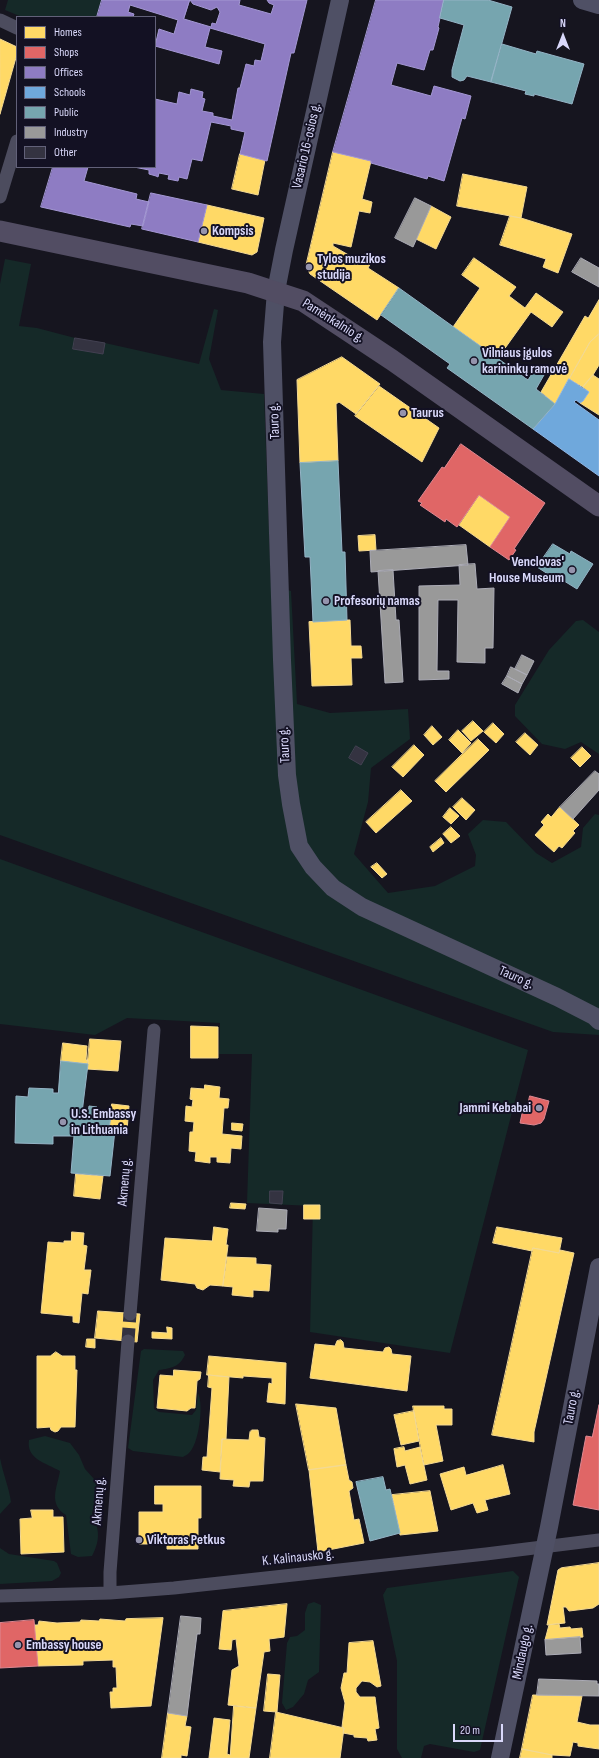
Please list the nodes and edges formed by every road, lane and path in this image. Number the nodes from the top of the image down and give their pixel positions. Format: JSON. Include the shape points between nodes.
{"nodes":[{"id":1,"x":340,"y":0,"type":"edge"},
{"id":2,"x":582,"y":0,"type":"edge"},
{"id":3,"x":599,"y":5,"type":"edge"},
{"id":4,"x":0,"y":20,"type":"edge"},
{"id":5,"x":16,"y":28,"type":"edge"},
{"id":6,"x":16,"y":144,"type":"edge"},
{"id":7,"x":0,"y":197,"type":"edge"},
{"id":8,"x":0,"y":231,"type":"edge"},
{"id":9,"x":276,"y":291,"type":"junction"},
{"id":10,"x":599,"y":506,"type":"edge"},
{"id":11,"x":599,"y":1021,"type":"edge"},
{"id":12,"x":154,"y":1030,"type":"dead end"},
{"id":13,"x":599,"y":1267,"type":"edge"},
{"id":14,"x":130,"y":1314,"type":"tunnel mouth"},
{"id":15,"x":128,"y":1341,"type":"tunnel mouth"},
{"id":16,"x":599,"y":1540,"type":"edge"},
{"id":17,"x":545,"y":1547,"type":"junction"},
{"id":18,"x":110,"y":1593,"type":"junction"},
{"id":19,"x":0,"y":1596,"type":"edge"},
{"id":20,"x":500,"y":1758,"type":"edge"}],
"edges":[{"from":1,"to":9,"type":"main road","name":"Vasario 16-osios g."},
{"from":2,"to":3,"type":"main road"},
{"from":4,"to":5,"type":"street"},
{"from":6,"to":7,"type":"street"},
{"from":8,"to":9,"type":"main road","name":"Pamėnkalnio g."},
{"from":9,"to":10,"type":"main road","name":"Pamėnkalnio g.","via":[[303,301],[372,346]]},
{"from":9,"to":11,"type":"main road","name":"Tauro g.","via":[[272,342],[282,660],[287,775],[299,846],[313,867],[333,888],[362,907],[557,997]]},
{"from":12,"to":14,"type":"street","name":"Akmenų g."},
{"from":13,"to":17,"type":"main road","name":"Tauro g."},
{"from":15,"to":18,"type":"street","name":"Akmenų g.","via":[[110,1564]]},
{"from":16,"to":17,"type":"street","name":"K. Kalinausko g."},
{"from":17,"to":18,"type":"street","name":"K. Kalinausko g."},
{"from":17,"to":20,"type":"main road","name":"Mindaugo g."},
{"from":18,"to":19,"type":"street","name":"K. Kalinausko g."}]}
